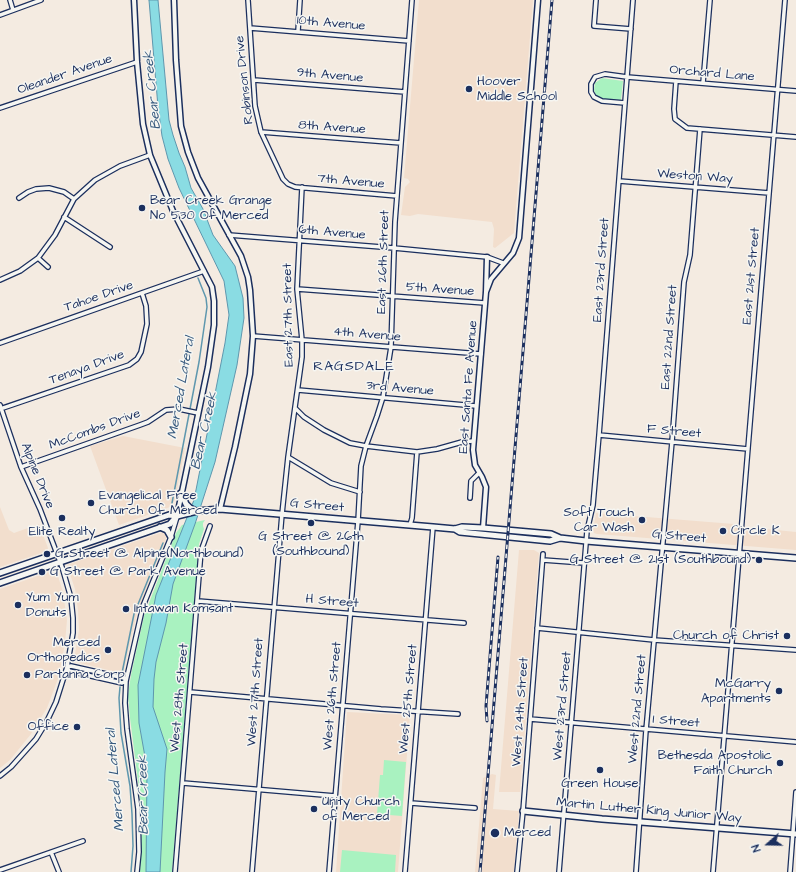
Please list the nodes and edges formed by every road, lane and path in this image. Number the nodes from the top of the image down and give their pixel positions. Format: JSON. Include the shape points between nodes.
{"nodes":[{"id":1,"x":10,"y":0,"type":"edge"},
{"id":2,"x":41,"y":0,"type":"edge"},
{"id":3,"x":134,"y":0,"type":"edge"},
{"id":4,"x":174,"y":0,"type":"edge"},
{"id":5,"x":248,"y":0,"type":"edge"},
{"id":6,"x":300,"y":0,"type":"edge"},
{"id":7,"x":412,"y":0,"type":"edge"},
{"id":8,"x":538,"y":0,"type":"edge"},
{"id":9,"x":596,"y":0,"type":"edge"},
{"id":10,"x":633,"y":0,"type":"edge"},
{"id":11,"x":710,"y":0,"type":"edge"},
{"id":12,"x":785,"y":0,"type":"edge"},
{"id":13,"x":14,"y":10,"type":"junction"},
{"id":14,"x":0,"y":15,"type":"edge"},
{"id":15,"x":250,"y":28,"type":"junction"},
{"id":16,"x":631,"y":29,"type":"junction"},
{"id":17,"x":298,"y":31,"type":"junction"},
{"id":18,"x":409,"y":41,"type":"junction"},
{"id":19,"x":138,"y":62,"type":"junction"},
{"id":20,"x":627,"y":77,"type":"junction"},
{"id":21,"x":254,"y":80,"type":"junction"},
{"id":22,"x":676,"y":81,"type":"junction"},
{"id":23,"x":703,"y":83,"type":"junction"},
{"id":24,"x":778,"y":90,"type":"junction"},
{"id":25,"x":796,"y":91,"type":"edge"},
{"id":26,"x":405,"y":92,"type":"junction"},
{"id":27,"x":625,"y":103,"type":"junction"},
{"id":28,"x":0,"y":108,"type":"edge"},
{"id":29,"x":700,"y":129,"type":"junction"},
{"id":30,"x":261,"y":132,"type":"junction"},
{"id":31,"x":774,"y":135,"type":"junction"},
{"id":32,"x":796,"y":137,"type":"edge"},
{"id":33,"x":401,"y":143,"type":"junction"},
{"id":34,"x":150,"y":155,"type":"junction"},
{"id":35,"x":619,"y":181,"type":"junction"},
{"id":36,"x":302,"y":187,"type":"junction"},
{"id":37,"x":695,"y":187,"type":"junction"},
{"id":38,"x":769,"y":193,"type":"junction"},
{"id":39,"x":397,"y":196,"type":"junction"},
{"id":40,"x":19,"y":198,"type":"dead end"},
{"id":41,"x":74,"y":199,"type":"junction"},
{"id":42,"x":64,"y":217,"type":"junction"},
{"id":43,"x":229,"y":235,"type":"junction"},
{"id":44,"x":299,"y":240,"type":"junction"},
{"id":45,"x":110,"y":247,"type":"dead end"},
{"id":46,"x":394,"y":248,"type":"junction"},
{"id":47,"x":487,"y":257,"type":"junction"},
{"id":48,"x":38,"y":258,"type":"junction"},
{"id":49,"x":503,"y":263,"type":"junction"},
{"id":50,"x":48,"y":267,"type":"dead end"},
{"id":51,"x":204,"y":271,"type":"junction"},
{"id":52,"x":0,"y":280,"type":"edge"},
{"id":53,"x":297,"y":290,"type":"junction"},
{"id":54,"x":486,"y":292,"type":"junction"},
{"id":55,"x":142,"y":293,"type":"junction"},
{"id":56,"x":393,"y":296,"type":"junction"},
{"id":57,"x":485,"y":303,"type":"junction"},
{"id":58,"x":253,"y":336,"type":"junction"},
{"id":59,"x":302,"y":340,"type":"junction"},
{"id":60,"x":0,"y":342,"type":"edge"},
{"id":61,"x":391,"y":346,"type":"junction"},
{"id":62,"x":481,"y":354,"type":"junction"},
{"id":63,"x":298,"y":390,"type":"junction"},
{"id":64,"x":383,"y":397,"type":"junction"},
{"id":65,"x":476,"y":406,"type":"junction"},
{"id":66,"x":0,"y":408,"type":"edge"},
{"id":67,"x":295,"y":408,"type":"junction"},
{"id":68,"x":196,"y":413,"type":"junction"},
{"id":69,"x":599,"y":435,"type":"junction"},
{"id":70,"x":473,"y":441,"type":"junction"},
{"id":71,"x":672,"y":442,"type":"junction"},
{"id":72,"x":366,"y":446,"type":"junction"},
{"id":73,"x":748,"y":449,"type":"junction"},
{"id":74,"x":418,"y":452,"type":"junction"},
{"id":75,"x":288,"y":457,"type":"junction"},
{"id":76,"x":21,"y":467,"type":"junction"},
{"id":77,"x":479,"y":473,"type":"junction"},
{"id":78,"x":360,"y":492,"type":"junction"},
{"id":79,"x":182,"y":493,"type":"junction"},
{"id":80,"x":470,"y":498,"type":"dead end"},
{"id":81,"x":220,"y":509,"type":"junction"},
{"id":82,"x":196,"y":511,"type":"junction"},
{"id":83,"x":282,"y":514,"type":"junction"},
{"id":84,"x":177,"y":516,"type":"junction"},
{"id":85,"x":358,"y":521,"type":"junction"},
{"id":86,"x":210,"y":526,"type":"dead end"},
{"id":87,"x":410,"y":526,"type":"junction"},
{"id":88,"x":160,"y":527,"type":"junction"},
{"id":89,"x":433,"y":527,"type":"junction"},
{"id":90,"x":483,"y":528,"type":"junction"},
{"id":91,"x":455,"y":529,"type":"junction"},
{"id":92,"x":171,"y":537,"type":"junction"},
{"id":93,"x":560,"y":538,"type":"junction"},
{"id":94,"x":586,"y":541,"type":"junction"},
{"id":95,"x":662,"y":547,"type":"junction"},
{"id":96,"x":739,"y":553,"type":"junction"},
{"id":97,"x":57,"y":554,"type":"junction"},
{"id":98,"x":543,"y":554,"type":"dead end"},
{"id":99,"x":796,"y":558,"type":"edge"},
{"id":100,"x":543,"y":560,"type":"junction"},
{"id":101,"x":60,"y":562,"type":"junction"},
{"id":102,"x":584,"y":564,"type":"junction"},
{"id":103,"x":0,"y":573,"type":"edge"},
{"id":104,"x":0,"y":583,"type":"edge"},
{"id":105,"x":198,"y":601,"type":"junction"},
{"id":106,"x":273,"y":607,"type":"junction"},
{"id":107,"x":350,"y":614,"type":"junction"},
{"id":108,"x":426,"y":620,"type":"junction"},
{"id":109,"x":464,"y":623,"type":"dead end"},
{"id":110,"x":537,"y":628,"type":"junction"},
{"id":111,"x":579,"y":633,"type":"junction"},
{"id":112,"x":654,"y":640,"type":"junction"},
{"id":113,"x":732,"y":645,"type":"junction"},
{"id":114,"x":796,"y":650,"type":"edge"},
{"id":115,"x":67,"y":667,"type":"junction"},
{"id":116,"x":103,"y":673,"type":"junction"},
{"id":117,"x":115,"y":676,"type":"junction"},
{"id":118,"x":103,"y":679,"type":"junction"},
{"id":119,"x":126,"y":680,"type":"junction"},
{"id":120,"x":114,"y":682,"type":"junction"},
{"id":121,"x":190,"y":692,"type":"junction"},
{"id":122,"x":266,"y":699,"type":"junction"},
{"id":123,"x":342,"y":705,"type":"junction"},
{"id":124,"x":419,"y":711,"type":"junction"},
{"id":125,"x":458,"y":714,"type":"dead end"},
{"id":126,"x":530,"y":719,"type":"junction"},
{"id":127,"x":571,"y":723,"type":"junction"},
{"id":128,"x":646,"y":730,"type":"junction"},
{"id":129,"x":724,"y":736,"type":"junction"},
{"id":130,"x":796,"y":742,"type":"edge"},
{"id":131,"x":0,"y":776,"type":"edge"},
{"id":132,"x":183,"y":783,"type":"junction"},
{"id":133,"x":259,"y":790,"type":"junction"},
{"id":134,"x":796,"y":792,"type":"edge"},
{"id":135,"x":335,"y":796,"type":"junction"},
{"id":136,"x":411,"y":803,"type":"junction"},
{"id":137,"x":475,"y":808,"type":"dead end"},
{"id":138,"x":523,"y":811,"type":"junction"},
{"id":139,"x":564,"y":815,"type":"junction"},
{"id":140,"x":640,"y":822,"type":"junction"},
{"id":141,"x":716,"y":828,"type":"junction"},
{"id":142,"x":794,"y":834,"type":"edge"},
{"id":143,"x":83,"y":841,"type":"dead end"},
{"id":144,"x":51,"y":852,"type":"junction"},
{"id":145,"x":0,"y":870,"type":"edge"},
{"id":146,"x":59,"y":872,"type":"edge"},
{"id":147,"x":137,"y":872,"type":"edge"},
{"id":148,"x":175,"y":872,"type":"edge"},
{"id":149,"x":252,"y":872,"type":"edge"},
{"id":150,"x":329,"y":872,"type":"edge"},
{"id":151,"x":405,"y":872,"type":"edge"},
{"id":152,"x":517,"y":872,"type":"edge"},
{"id":153,"x":559,"y":872,"type":"edge"},
{"id":154,"x":636,"y":872,"type":"edge"},
{"id":155,"x":713,"y":872,"type":"edge"},
{"id":156,"x":790,"y":872,"type":"edge"}],
"edges":[{"from":1,"to":13,"type":"street"},
{"from":2,"to":13,"type":"street"},
{"from":3,"to":19,"type":"street"},
{"from":4,"to":43,"type":"street","via":[[181,126],[198,178]]},
{"from":5,"to":15,"type":"street","name":"Robinson Drive"},
{"from":6,"to":17,"type":"street"},
{"from":7,"to":18,"type":"street","name":"East 26th Street"},
{"from":8,"to":49,"type":"street","name":"East Santa Fe Avenue","via":[[519,238],[513,253]]},
{"from":9,"to":16,"type":"street","via":[[594,26]]},
{"from":10,"to":16,"type":"street","name":"East 23rd Street"},
{"from":11,"to":23,"type":"street"},
{"from":12,"to":24,"type":"street","name":"East 21st Street"},
{"from":13,"to":14,"type":"street"},
{"from":15,"to":17,"type":"street","name":"10th Avenue"},
{"from":15,"to":21,"type":"street","name":"Robinson Drive"},
{"from":16,"to":20,"type":"street","name":"East 23rd Street"},
{"from":17,"to":18,"type":"street","name":"10th Avenue"},
{"from":18,"to":26,"type":"street","name":"East 26th Street"},
{"from":19,"to":28,"type":"street","name":"Oleander Avenue"},
{"from":19,"to":34,"type":"street","via":[[143,124]]},
{"from":20,"to":22,"type":"street","name":"Orchard Lane"},
{"from":20,"to":27,"type":"street","name":"East 23rd Street"},
{"from":20,"to":27,"type":"street","name":"Orchard Lane","via":[[605,74],[595,77],[591,84],[594,97],[602,101]]},
{"from":21,"to":26,"type":"street","name":"9th Avenue"},
{"from":21,"to":30,"type":"street","name":"Robinson Drive","via":[[255,106]]},
{"from":22,"to":23,"type":"street","name":"Orchard Lane"},
{"from":22,"to":29,"type":"street","via":[[675,119],[687,128]]},
{"from":23,"to":24,"type":"street","name":"Orchard Lane"},
{"from":24,"to":25,"type":"street","name":"Orchard Lane"},
{"from":24,"to":31,"type":"street","name":"East 21st Street"},
{"from":26,"to":33,"type":"street","name":"East 26th Street"},
{"from":27,"to":35,"type":"street","name":"East 23rd Street"},
{"from":29,"to":31,"type":"street"},
{"from":29,"to":37,"type":"street","name":"East 22nd Street"},
{"from":30,"to":33,"type":"street","name":"8th Avenue"},
{"from":30,"to":36,"type":"street","name":"Robinson Drive","via":[[283,179],[295,187]]},
{"from":31,"to":32,"type":"street"},
{"from":31,"to":38,"type":"street","name":"East 21st Street"},
{"from":33,"to":39,"type":"street","name":"East 26th Street"},
{"from":34,"to":41,"type":"street","via":[[120,166],[95,180]]},
{"from":34,"to":51,"type":"street","via":[[173,212]]},
{"from":35,"to":37,"type":"street","name":"Weston Way"},
{"from":35,"to":69,"type":"street","name":"East 23rd Street"},
{"from":36,"to":39,"type":"street","name":"7th Avenue"},
{"from":36,"to":44,"type":"street","name":"East 27th Street"},
{"from":37,"to":38,"type":"street","name":"Weston Way"},
{"from":37,"to":71,"type":"street","name":"East 22nd Street","via":[[690,255],[684,282]]},
{"from":38,"to":73,"type":"street","name":"East 21st Street"},
{"from":39,"to":46,"type":"street","name":"East 26th Street"},
{"from":40,"to":41,"type":"street","via":[[32,190],[49,188],[64,192]]},
{"from":41,"to":42,"type":"street"},
{"from":42,"to":45,"type":"street"},
{"from":42,"to":48,"type":"street","via":[[55,235]]},
{"from":43,"to":44,"type":"street","name":"6th Avenue"},
{"from":43,"to":58,"type":"street","via":[[239,252],[248,277]]},
{"from":44,"to":46,"type":"street","name":"6th Avenue"},
{"from":44,"to":53,"type":"street","name":"East 27th Street"},
{"from":46,"to":47,"type":"street","name":"6th Avenue"},
{"from":46,"to":56,"type":"street","name":"East 26th Street"},
{"from":47,"to":49,"type":"street","name":"6th Avenue"},
{"from":47,"to":54,"type":"street","name":"East Santa Fe Avenue"},
{"from":48,"to":50,"type":"street"},
{"from":48,"to":52,"type":"street","via":[[20,271]]},
{"from":49,"to":54,"type":"street","name":"East Santa Fe Avenue","via":[[490,279]]},
{"from":51,"to":55,"type":"street","name":"Tahoe Drive"},
{"from":51,"to":68,"type":"street","via":[[212,288],[215,314],[208,366]]},
{"from":53,"to":56,"type":"street","name":"5th Avenue"},
{"from":53,"to":59,"type":"street","name":"East 27th Street"},
{"from":54,"to":57,"type":"street","name":"East Santa Fe Avenue"},
{"from":55,"to":60,"type":"street","name":"Tahoe Drive"},
{"from":55,"to":66,"type":"street","name":"Tenaya Drive","via":[[147,324],[137,359],[129,365]]},
{"from":56,"to":57,"type":"street","name":"5th Avenue"},
{"from":56,"to":61,"type":"street","name":"East 26th Street"},
{"from":57,"to":62,"type":"street","name":"East Santa Fe Avenue"},
{"from":58,"to":59,"type":"street","name":"4th Avenue"},
{"from":58,"to":81,"type":"street","via":[[250,374]]},
{"from":59,"to":61,"type":"street","name":"4th Avenue"},
{"from":59,"to":63,"type":"street","name":"East 27th Street"},
{"from":61,"to":62,"type":"street","name":"4th Avenue"},
{"from":61,"to":64,"type":"street","name":"East 26th Street"},
{"from":62,"to":65,"type":"street","name":"East Santa Fe Avenue"},
{"from":63,"to":64,"type":"street","name":"3rd Avenue"},
{"from":63,"to":67,"type":"street","name":"East 27th Street"},
{"from":64,"to":65,"type":"street","name":"3rd Avenue"},
{"from":64,"to":72,"type":"street","name":"East 26th Street"},
{"from":65,"to":70,"type":"street","name":"East Santa Fe Avenue"},
{"from":66,"to":76,"type":"street","name":"Alpine Drive"},
{"from":67,"to":72,"type":"street","via":[[324,430],[350,443]]},
{"from":67,"to":75,"type":"street","name":"East 27th Street"},
{"from":68,"to":76,"type":"street","name":"McCombs Drive","via":[[179,409],[166,410],[140,426]]},
{"from":68,"to":79,"type":"street"},
{"from":69,"to":71,"type":"street","name":"F Street"},
{"from":69,"to":94,"type":"street","name":"East 23rd Street","via":[[593,505]]},
{"from":70,"to":74,"type":"street"},
{"from":70,"to":77,"type":"street","name":"East Santa Fe Avenue","via":[[473,458]]},
{"from":71,"to":73,"type":"street","name":"F Street"},
{"from":71,"to":95,"type":"street","name":"East 22nd Street"},
{"from":72,"to":74,"type":"street"},
{"from":72,"to":78,"type":"street","name":"East 26th Street","via":[[361,466]]},
{"from":73,"to":96,"type":"street","name":"East 21st Street"},
{"from":74,"to":87,"type":"street"},
{"from":75,"to":78,"type":"street","via":[[331,483]]},
{"from":75,"to":83,"type":"street","name":"East 27th Street"},
{"from":76,"to":97,"type":"street","name":"Alpine Drive"},
{"from":77,"to":80,"type":"street","via":[[471,481]]},
{"from":77,"to":90,"type":"street","name":"East Santa Fe Avenue","via":[[486,489]]},
{"from":78,"to":85,"type":"street","name":"East 26th Street"},
{"from":79,"to":82,"type":"main road","via":[[186,504]]},
{"from":79,"to":84,"type":"street"},
{"from":81,"to":82,"type":"main road","name":"G Street"},
{"from":81,"to":83,"type":"main road","name":"G Street"},
{"from":82,"to":84,"type":"main road","name":"G Street"},
{"from":83,"to":85,"type":"main road","name":"G Street"},
{"from":83,"to":106,"type":"street","name":"West 27th Street"},
{"from":84,"to":88,"type":"main road","name":"G Street","via":[[170,524]]},
{"from":84,"to":92,"type":"street"},
{"from":84,"to":97,"type":"main road","name":"G Street","via":[[169,515]]},
{"from":85,"to":87,"type":"main road","name":"G Street"},
{"from":85,"to":107,"type":"street","name":"West 26th Street"},
{"from":86,"to":105,"type":"street","name":"West 28th Street","via":[[201,551]]},
{"from":87,"to":89,"type":"main road","name":"G Street"},
{"from":88,"to":92,"type":"main road","via":[[167,530]]},
{"from":88,"to":101,"type":"main road","name":"G Street"},
{"from":89,"to":91,"type":"main road","name":"G Street"},
{"from":89,"to":108,"type":"street","name":"West 25th Street"},
{"from":90,"to":91,"type":"main road","name":"G Street"},
{"from":90,"to":93,"type":"main road","name":"G Street","via":[[551,534]]},
{"from":91,"to":93,"type":"main road","name":"G Street","via":[[460,532],[550,541]]},
{"from":92,"to":119,"type":"street","via":[[143,606]]},
{"from":93,"to":94,"type":"main road","name":"G Street"},
{"from":94,"to":95,"type":"main road","name":"G Street"},
{"from":94,"to":102,"type":"street","name":"West 23rd Street"},
{"from":95,"to":96,"type":"main road","name":"G Street"},
{"from":95,"to":112,"type":"street","name":"West 22nd Street"},
{"from":96,"to":99,"type":"main road","name":"G Street"},
{"from":96,"to":113,"type":"street","name":"East 21st Street"},
{"from":97,"to":101,"type":"street","name":"Alpine Drive"},
{"from":97,"to":103,"type":"main road","name":"G Street"},
{"from":98,"to":100,"type":"street","name":"West 24th Street"},
{"from":100,"to":102,"type":"street"},
{"from":100,"to":110,"type":"street","name":"West 24th Street"},
{"from":101,"to":104,"type":"main road","name":"G Street"},
{"from":101,"to":115,"type":"street","name":"Alpine Drive","via":[[71,598],[73,618]]},
{"from":102,"to":111,"type":"street","name":"West 23rd Street"},
{"from":105,"to":106,"type":"street","name":"H Street"},
{"from":105,"to":121,"type":"street","name":"West 28th Street"},
{"from":106,"to":107,"type":"street","name":"H Street"},
{"from":106,"to":122,"type":"street","name":"West 27th Street"},
{"from":107,"to":108,"type":"street","name":"H Street"},
{"from":107,"to":123,"type":"street","name":"West 26th Street"},
{"from":108,"to":109,"type":"street","name":"H Street"},
{"from":108,"to":124,"type":"street","name":"West 25th Street"},
{"from":110,"to":111,"type":"street"},
{"from":110,"to":126,"type":"street","name":"West 24th Street"},
{"from":111,"to":112,"type":"street"},
{"from":111,"to":127,"type":"street","name":"West 23rd Street"},
{"from":112,"to":113,"type":"street"},
{"from":112,"to":128,"type":"street","name":"West 22nd Street"},
{"from":113,"to":114,"type":"street"},
{"from":113,"to":129,"type":"street","name":"East 21st Street"},
{"from":115,"to":116,"type":"street"},
{"from":115,"to":118,"type":"street","via":[[70,671]]},
{"from":115,"to":131,"type":"street","name":"Alpine Drive","via":[[47,721],[26,752]]},
{"from":116,"to":117,"type":"street"},
{"from":116,"to":118,"type":"street"},
{"from":117,"to":119,"type":"street"},
{"from":117,"to":120,"type":"street"},
{"from":118,"to":120,"type":"street"},
{"from":119,"to":120,"type":"street","via":[[122,684]]},
{"from":119,"to":147,"type":"street","via":[[127,729],[138,809]]},
{"from":121,"to":122,"type":"street"},
{"from":121,"to":132,"type":"street","name":"West 28th Street"},
{"from":122,"to":123,"type":"street"},
{"from":122,"to":133,"type":"street","name":"West 27th Street"},
{"from":123,"to":124,"type":"street"},
{"from":123,"to":135,"type":"street","name":"West 26th Street"},
{"from":124,"to":125,"type":"street"},
{"from":124,"to":136,"type":"street","name":"West 25th Street"},
{"from":126,"to":127,"type":"street","name":"I Street"},
{"from":126,"to":138,"type":"street","name":"West 24th Street"},
{"from":127,"to":128,"type":"street","name":"I Street"},
{"from":127,"to":139,"type":"street","name":"West 23rd Street"},
{"from":128,"to":129,"type":"street","name":"I Street"},
{"from":128,"to":140,"type":"street","name":"West 22nd Street"},
{"from":129,"to":130,"type":"street","name":"I Street"},
{"from":129,"to":141,"type":"street","name":"East 21st Street"},
{"from":132,"to":133,"type":"street"},
{"from":132,"to":148,"type":"street","name":"West 28th Street"},
{"from":133,"to":135,"type":"street"},
{"from":133,"to":149,"type":"street","name":"West 27th Street"},
{"from":134,"to":142,"type":"street"},
{"from":135,"to":150,"type":"street","name":"West 26th Street"},
{"from":136,"to":137,"type":"street"},
{"from":136,"to":151,"type":"street","name":"West 25th Street"},
{"from":138,"to":139,"type":"main road","name":"Martin Luther King Junior Way"},
{"from":138,"to":152,"type":"street","name":"West 24th Street"},
{"from":139,"to":140,"type":"main road","name":"Martin Luther King Junior Way"},
{"from":139,"to":153,"type":"street","name":"West 23rd Street"},
{"from":140,"to":141,"type":"main road","name":"Martin Luther King Junior Way"},
{"from":140,"to":154,"type":"street","name":"West 22nd Street"},
{"from":141,"to":142,"type":"main road","name":"Martin Luther King Junior Way"},
{"from":141,"to":155,"type":"street","name":"East 21st Street"},
{"from":142,"to":156,"type":"street"},
{"from":143,"to":144,"type":"street"},
{"from":144,"to":145,"type":"street"},
{"from":144,"to":146,"type":"street"}]}
